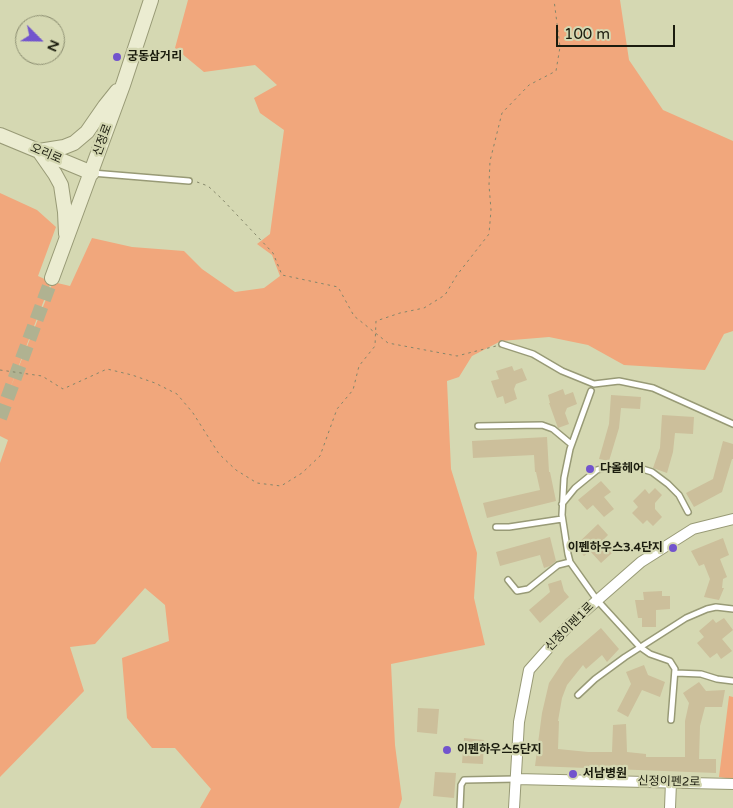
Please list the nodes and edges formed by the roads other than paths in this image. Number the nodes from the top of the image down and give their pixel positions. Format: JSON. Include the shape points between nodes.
{"nodes":[{"id":1,"x":150,"y":0,"type":"edge"},
{"id":2,"x":123,"y":85,"type":"junction"},
{"id":3,"x":0,"y":135,"type":"edge"},
{"id":4,"x":39,"y":151,"type":"junction"},
{"id":5,"x":92,"y":173,"type":"junction"},
{"id":6,"x":188,"y":181,"type":"road end"},
{"id":7,"x":66,"y":242,"type":"junction"},
{"id":8,"x":52,"y":278,"type":"tunnel mouth"},
{"id":9,"x":502,"y":344,"type":"road end"},
{"id":10,"x":591,"y":391,"type":"dead end"},
{"id":11,"x":733,"y":424,"type":"edge"},
{"id":12,"x":478,"y":426,"type":"dead end"},
{"id":13,"x":572,"y":444,"type":"junction"},
{"id":14,"x":562,"y":504,"type":"junction"},
{"id":15,"x":688,"y":512,"type":"dead end"},
{"id":16,"x":733,"y":519,"type":"edge"},
{"id":17,"x":562,"y":520,"type":"junction"},
{"id":18,"x":496,"y":527,"type":"dead end"},
{"id":19,"x":570,"y":562,"type":"junction"},
{"id":20,"x":508,"y":580,"type":"dead end"},
{"id":21,"x":597,"y":600,"type":"junction"},
{"id":22,"x":733,"y":609,"type":"edge"},
{"id":23,"x":640,"y":647,"type":"junction"},
{"id":24,"x":676,"y":673,"type":"junction"},
{"id":25,"x":733,"y":681,"type":"edge"},
{"id":26,"x":578,"y":695,"type":"dead end"},
{"id":27,"x":671,"y":720,"type":"dead end"},
{"id":28,"x":516,"y":779,"type":"junction"},
{"id":29,"x":671,"y":782,"type":"junction"},
{"id":30,"x":733,"y":784,"type":"edge"},
{"id":31,"x":460,"y":808,"type":"edge"},
{"id":32,"x":514,"y":808,"type":"edge"},
{"id":33,"x":670,"y":808,"type":"edge"}],
"edges":[{"from":1,"to":2,"type":"main road","name":"신정로"},
{"from":2,"to":4,"type":"main road","via":[[82,137],[64,147]]},
{"from":2,"to":5,"type":"main road","name":"신정로"},
{"from":3,"to":4,"type":"main road","name":"오리로"},
{"from":4,"to":5,"type":"main road","name":"오리로"},
{"from":4,"to":7,"type":"main road","via":[[60,185]]},
{"from":5,"to":6,"type":"lane"},
{"from":5,"to":7,"type":"main road","name":"신정로"},
{"from":7,"to":8,"type":"main road","name":"신정로"},
{"from":9,"to":11,"type":"lane","via":[[532,354],[594,384],[618,381],[653,388]]},
{"from":10,"to":13,"type":"lane"},
{"from":12,"to":13,"type":"lane","via":[[542,425]]},
{"from":13,"to":14,"type":"lane","via":[[566,464]]},
{"from":14,"to":15,"type":"lane","via":[[597,470],[633,466],[652,472],[668,484],[679,495]]},
{"from":14,"to":17,"type":"lane"},
{"from":16,"to":21,"type":"street","name":"신정이펜1로","via":[[694,529],[641,562]]},
{"from":17,"to":18,"type":"lane"},
{"from":17,"to":19,"type":"lane"},
{"from":19,"to":20,"type":"lane","via":[[558,565],[528,589],[517,591]]},
{"from":19,"to":21,"type":"lane"},
{"from":21,"to":23,"type":"lane"},
{"from":21,"to":28,"type":"street","name":"신정이펜1로","via":[[569,624],[529,670],[519,722]]},
{"from":22,"to":23,"type":"lane","via":[[707,609],[686,618]]},
{"from":23,"to":24,"type":"lane","via":[[670,661]]},
{"from":23,"to":26,"type":"lane"},
{"from":24,"to":25,"type":"lane"},
{"from":24,"to":27,"type":"lane"},
{"from":28,"to":29,"type":"street","name":"신정이펜2로"},
{"from":28,"to":31,"type":"lane","via":[[464,780]]},
{"from":28,"to":32,"type":"street","name":"신정이펜1로"},
{"from":29,"to":30,"type":"street","name":"신정이펜2로"},
{"from":29,"to":33,"type":"street"}]}
